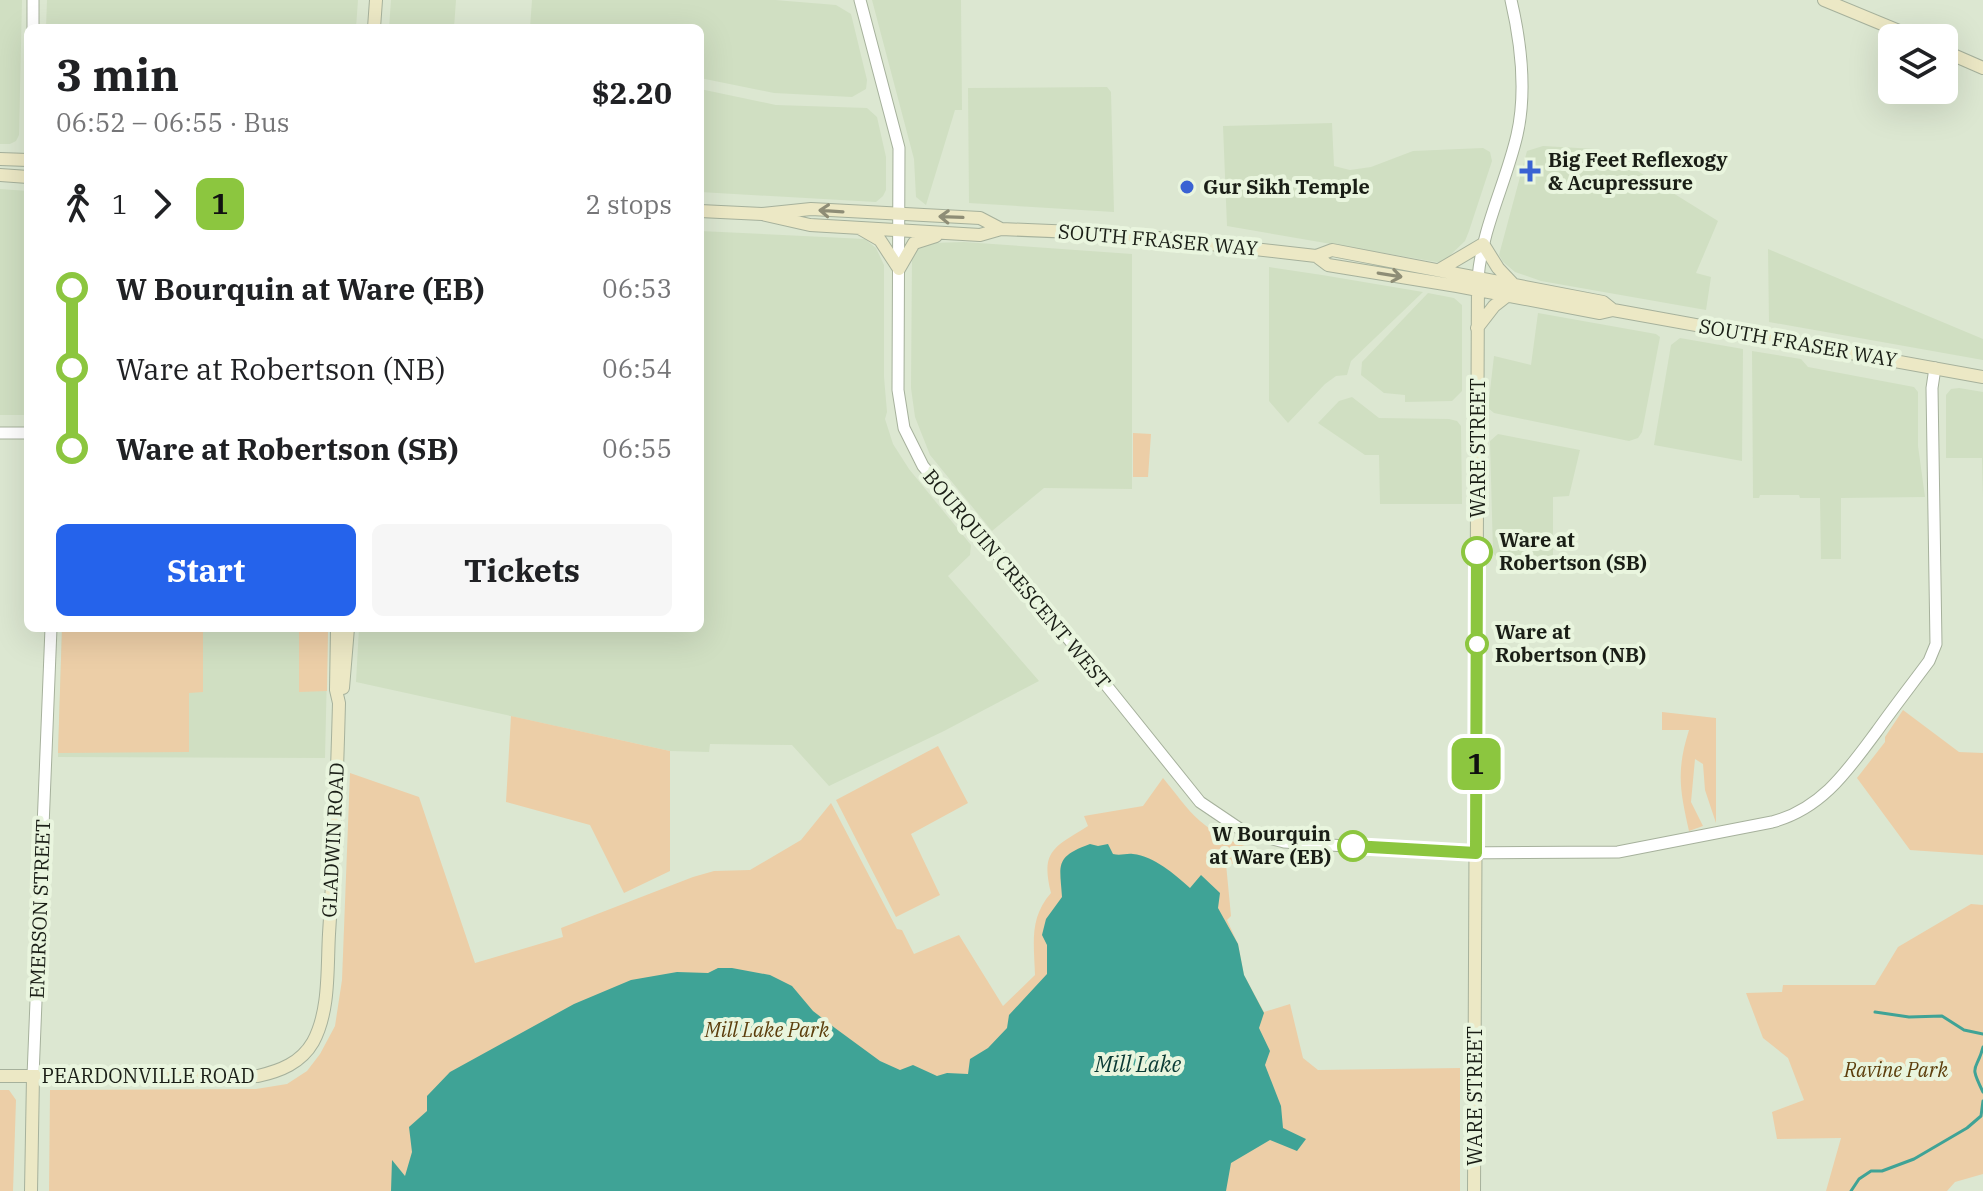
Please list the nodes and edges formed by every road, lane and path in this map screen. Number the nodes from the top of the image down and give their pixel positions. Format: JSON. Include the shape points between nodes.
{"nodes":[{"id":1,"x":33,"y":0,"type":"edge"},
{"id":2,"x":376,"y":0,"type":"edge"},
{"id":3,"x":860,"y":0,"type":"edge"},
{"id":4,"x":1511,"y":0,"type":"edge"},
{"id":5,"x":1824,"y":0,"type":"edge"},
{"id":6,"x":33,"y":24,"type":"edge"},
{"id":7,"x":374,"y":24,"type":"edge"},
{"id":8,"x":1882,"y":24,"type":"edge"},
{"id":9,"x":1958,"y":57,"type":"edge"},
{"id":10,"x":1983,"y":68,"type":"edge"},
{"id":11,"x":0,"y":159,"type":"edge"},
{"id":12,"x":24,"y":160,"type":"edge"},
{"id":13,"x":0,"y":175,"type":"edge"},
{"id":14,"x":24,"y":177,"type":"edge"},
{"id":15,"x":704,"y":211,"type":"edge"},
{"id":16,"x":762,"y":214,"type":"junction"},
{"id":17,"x":900,"y":215,"type":"junction"},
{"id":18,"x":858,"y":228,"type":"junction"},
{"id":19,"x":1001,"y":229,"type":"junction"},
{"id":20,"x":899,"y":230,"type":"junction"},
{"id":21,"x":952,"y":233,"type":"junction"},
{"id":22,"x":1483,"y":244,"type":"junction"},
{"id":23,"x":1316,"y":256,"type":"junction"},
{"id":24,"x":899,"y":269,"type":"junction"},
{"id":25,"x":1439,"y":270,"type":"junction"},
{"id":26,"x":1477,"y":284,"type":"junction"},
{"id":27,"x":1512,"y":290,"type":"junction"},
{"id":28,"x":1477,"y":328,"type":"junction"},
{"id":29,"x":1935,"y":368,"type":"junction"},
{"id":30,"x":1983,"y":377,"type":"edge"},
{"id":31,"x":0,"y":433,"type":"edge"},
{"id":32,"x":24,"y":433,"type":"edge"},
{"id":33,"x":51,"y":632,"type":"edge"},
{"id":34,"x":337,"y":632,"type":"edge"},
{"id":35,"x":348,"y":632,"type":"edge"},
{"id":36,"x":339,"y":703,"type":"junction"},
{"id":37,"x":1476,"y":853,"type":"junction"},
{"id":38,"x":326,"y":978,"type":"joint"},
{"id":39,"x":0,"y":1076,"type":"edge"},
{"id":40,"x":33,"y":1076,"type":"junction"},
{"id":41,"x":31,"y":1191,"type":"edge"},
{"id":42,"x":1474,"y":1191,"type":"edge"}],
"edges":[{"from":1,"to":6,"type":"street"},
{"from":2,"to":7,"type":"main road"},
{"from":3,"to":17,"type":"street","name":"BOURQUIN CRESCENT WEST","via":[[896,129]]},
{"from":4,"to":22,"type":"street","name":"WARE STREET","via":[[1521,65],[1519,120]]},
{"from":5,"to":8,"type":"main road"},
{"from":9,"to":10,"type":"main road"},
{"from":11,"to":12,"type":"main road"},
{"from":13,"to":14,"type":"main road"},
{"from":15,"to":16,"type":"main road","name":"SOUTH FRASER WAY"},
{"from":17,"to":16,"type":"main road","name":"SOUTH FRASER WAY","one_way":true,"via":[[811,209]]},
{"from":16,"to":18,"type":"main road","name":"SOUTH FRASER WAY"},
{"from":19,"to":17,"type":"main road","name":"SOUTH FRASER WAY","one_way":true,"via":[[980,218]]},
{"from":17,"to":20,"type":"street","name":"BOURQUIN CRESCENT WEST"},
{"from":18,"to":20,"type":"main road","name":"SOUTH FRASER WAY"},
{"from":18,"to":24,"type":"main road","via":[[880,240]]},
{"from":19,"to":21,"type":"main road","name":"SOUTH FRASER WAY","via":[[980,235]]},
{"from":19,"to":23,"type":"main road","name":"SOUTH FRASER WAY","via":[[1122,234]]},
{"from":20,"to":21,"type":"main road","name":"SOUTH FRASER WAY"},
{"from":20,"to":24,"type":"street","name":"BOURQUIN CRESCENT WEST"},
{"from":21,"to":24,"type":"main road","via":[[914,243]]},
{"from":22,"to":25,"type":"main road"},
{"from":22,"to":26,"type":"street","name":"WARE STREET"},
{"from":22,"to":27,"type":"main road"},
{"from":23,"to":25,"type":"main road","name":"SOUTH FRASER WAY","via":[[1332,250]]},
{"from":23,"to":26,"type":"main road","name":"SOUTH FRASER WAY","one_way":true,"via":[[1328,265]]},
{"from":24,"to":37,"type":"street","name":"BOURQUIN CRESCENT WEST","via":[[898,390],[912,448],[1200,802],[1262,838]]},
{"from":25,"to":26,"type":"main road","name":"SOUTH FRASER WAY"},
{"from":26,"to":27,"type":"main road","name":"SOUTH FRASER WAY"},
{"from":26,"to":28,"type":"main road","name":"WARE STREET"},
{"from":27,"to":28,"type":"main road"},
{"from":27,"to":29,"type":"main road","name":"SOUTH FRASER WAY","via":[[1603,302],[1613,310]]},
{"from":28,"to":37,"type":"main road","name":"WARE STREET"},
{"from":29,"to":30,"type":"main road","name":"SOUTH FRASER WAY"},
{"from":29,"to":37,"type":"street","name":"BOURQUIN CRESCENT WEST","via":[[1936,644],[1929,661],[1840,780],[1792,817],[1680,842],[1618,852]]},
{"from":31,"to":32,"type":"street"},
{"from":33,"to":40,"type":"street","name":"EMERSON STREET"},
{"from":34,"to":36,"type":"main road","name":"GLADWIN ROAD"},
{"from":35,"to":36,"type":"main road","name":"GLADWIN ROAD"},
{"from":36,"to":38,"type":"main road","name":"GLADWIN ROAD"},
{"from":37,"to":42,"type":"main road","name":"WARE STREET"},
{"from":38,"to":40,"type":"main road","name":"PEARDONVILLE ROAD","via":[[321,1021],[312,1043],[282,1070],[258,1076]]},
{"from":39,"to":40,"type":"main road","name":"PEARDONVILLE ROAD"},
{"from":40,"to":41,"type":"main road","name":"EMERSON STREET"}]}
